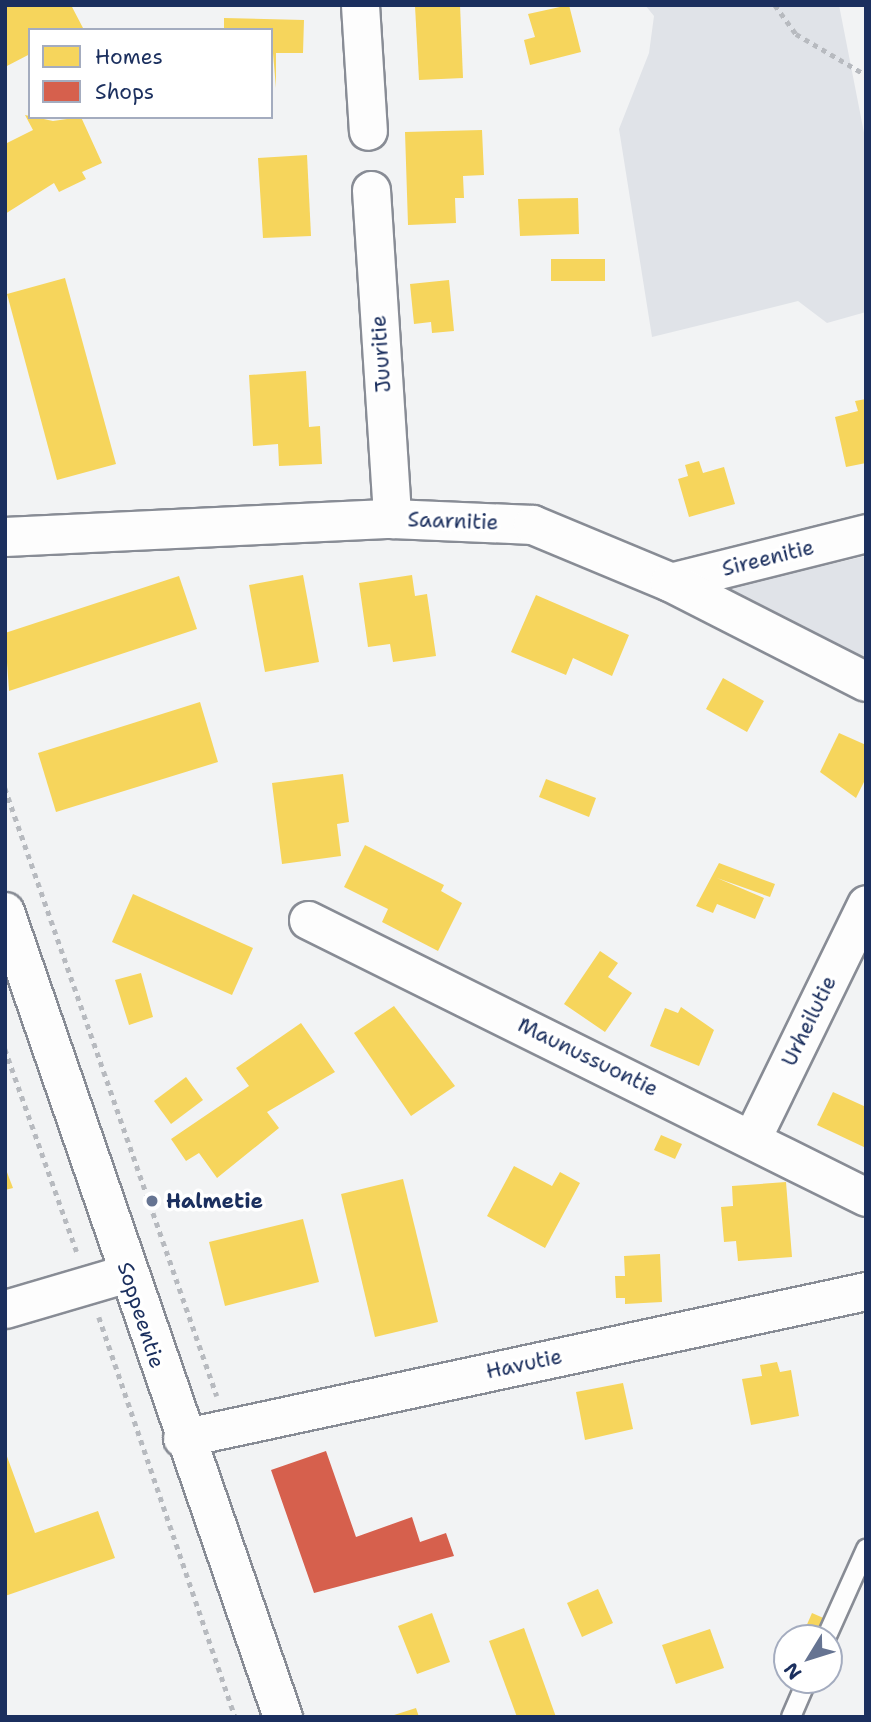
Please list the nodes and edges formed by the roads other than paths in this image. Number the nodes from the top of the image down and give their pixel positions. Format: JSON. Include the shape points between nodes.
{"nodes":[{"id":1,"x":360,"y":5,"type":"edge"},
{"id":2,"x":368,"y":131,"type":"dead end"},
{"id":3,"x":371,"y":190,"type":"dead end"},
{"id":4,"x":392,"y":519,"type":"junction"},
{"id":5,"x":866,"y":533,"type":"edge"},
{"id":6,"x":5,"y":537,"type":"edge"},
{"id":7,"x":670,"y":582,"type":"junction"},
{"id":8,"x":866,"y":682,"type":"edge"},
{"id":9,"x":866,"y":904,"type":"edge"},
{"id":10,"x":5,"y":912,"type":"edge"},
{"id":11,"x":308,"y":920,"type":"dead end"},
{"id":12,"x":752,"y":1138,"type":"junction"},
{"id":13,"x":866,"y":1198,"type":"edge"},
{"id":14,"x":127,"y":1273,"type":"junction"},
{"id":15,"x":866,"y":1291,"type":"edge"},
{"id":16,"x":5,"y":1308,"type":"edge"},
{"id":17,"x":182,"y":1438,"type":"junction"},
{"id":18,"x":866,"y":1549,"type":"edge"},
{"id":19,"x":832,"y":1624,"type":"edge"},
{"id":20,"x":801,"y":1694,"type":"edge"},
{"id":21,"x":283,"y":1717,"type":"edge"},
{"id":22,"x":791,"y":1717,"type":"edge"}],
"edges":[{"from":1,"to":2,"type":"street"},
{"from":3,"to":4,"type":"street","name":"Juuritie"},
{"from":4,"to":6,"type":"street","name":"Saarnitie"},
{"from":4,"to":7,"type":"street","name":"Saarnitie","via":[[533,525]]},
{"from":5,"to":7,"type":"street","name":"Sireenitie"},
{"from":7,"to":8,"type":"street","name":"Saarnitie"},
{"from":9,"to":12,"type":"street","name":"Urheilutie"},
{"from":10,"to":14,"type":"street","name":"Soppeentie"},
{"from":11,"to":12,"type":"street","name":"Maunussuontie"},
{"from":12,"to":13,"type":"street","name":"Maunussuontie"},
{"from":14,"to":16,"type":"street"},
{"from":14,"to":17,"type":"street","name":"Soppeentie"},
{"from":15,"to":17,"type":"street","name":"Havutie"},
{"from":17,"to":21,"type":"street","name":"Soppeentie"},
{"from":18,"to":19,"type":"lane"},
{"from":20,"to":22,"type":"lane"}]}
